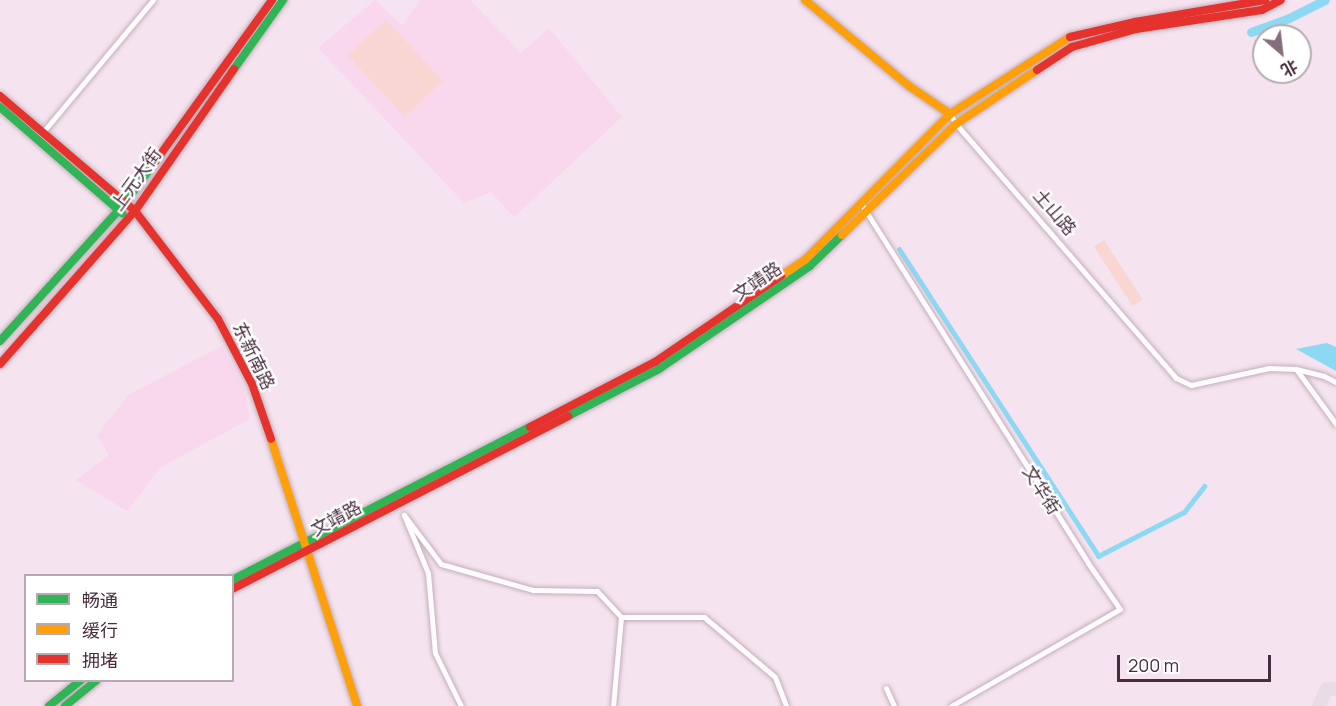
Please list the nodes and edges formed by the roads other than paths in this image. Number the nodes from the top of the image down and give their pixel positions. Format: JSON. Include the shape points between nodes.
{"nodes":[{"id":1,"x":153,"y":0,"type":"edge"},
{"id":2,"x":272,"y":0,"type":"edge"},
{"id":3,"x":283,"y":0,"type":"edge"},
{"id":4,"x":805,"y":0,"type":"edge"},
{"id":5,"x":1265,"y":0,"type":"edge"},
{"id":6,"x":1281,"y":0,"type":"edge"},
{"id":7,"x":0,"y":96,"type":"edge"},
{"id":8,"x":0,"y":107,"type":"edge"},
{"id":9,"x":950,"y":114,"type":"junction"},
{"id":10,"x":956,"y":124,"type":"junction"},
{"id":11,"x":42,"y":132,"type":"junction"},
{"id":12,"x":122,"y":206,"type":"junction"},
{"id":13,"x":865,"y":208,"type":"junction"},
{"id":14,"x":135,"y":211,"type":"junction"},
{"id":15,"x":129,"y":219,"type":"junction"},
{"id":16,"x":0,"y":341,"type":"edge"},
{"id":17,"x":0,"y":364,"type":"edge"},
{"id":18,"x":1296,"y":369,"type":"junction"},
{"id":19,"x":1336,"y":382,"type":"edge"},
{"id":20,"x":1336,"y":424,"type":"edge"},
{"id":21,"x":306,"y":548,"type":"junction"},
{"id":22,"x":234,"y":579,"type":"edge"},
{"id":23,"x":234,"y":588,"type":"edge"},
{"id":24,"x":621,"y":617,"type":"junction"},
{"id":25,"x":80,"y":682,"type":"edge"},
{"id":26,"x":96,"y":682,"type":"edge"},
{"id":27,"x":886,"y":688,"type":"dead end"},
{"id":28,"x":49,"y":706,"type":"edge"},
{"id":29,"x":65,"y":706,"type":"edge"},
{"id":30,"x":357,"y":706,"type":"edge"},
{"id":31,"x":461,"y":706,"type":"edge"},
{"id":32,"x":613,"y":706,"type":"edge"},
{"id":33,"x":786,"y":706,"type":"edge"},
{"id":34,"x":894,"y":706,"type":"edge"},
{"id":35,"x":951,"y":706,"type":"edge"}],
"edges":[{"from":1,"to":11,"type":"street"},
{"from":2,"to":12,"type":"main road","name":"上元大街"},
{"from":3,"to":14,"type":"main road","name":"上元大街"},
{"from":4,"to":9,"type":"main road","name":"土山路","via":[[909,86]]},
{"from":5,"to":9,"type":"main road","name":"文靖路","via":[[1066,38]]},
{"from":6,"to":10,"type":"main road","name":"文靖路","via":[[1262,10],[1092,39],[1072,47]]},
{"from":7,"to":11,"type":"main road","name":"东新南路"},
{"from":8,"to":12,"type":"main road","name":"东新南路"},
{"from":9,"to":10,"type":"street","name":"土山路"},
{"from":9,"to":13,"type":"main road","name":"文靖路"},
{"from":10,"to":13,"type":"main road","name":"文靖路"},
{"from":10,"to":18,"type":"street","name":"土山路","via":[[1176,378],[1191,385],[1269,368]]},
{"from":11,"to":12,"type":"main road","name":"东新南路"},
{"from":12,"to":14,"type":"main road","name":"东新南路"},
{"from":12,"to":15,"type":"main road","name":"东新南路"},
{"from":12,"to":16,"type":"main road","name":"上元大街"},
{"from":13,"to":21,"type":"main road","name":"文靖路","via":[[805,260],[655,362]]},
{"from":13,"to":35,"type":"street","name":"文华街","via":[[1120,609]]},
{"from":14,"to":15,"type":"main road","name":"上元大街"},
{"from":14,"to":21,"type":"main road","name":"东新南路","via":[[218,319],[252,384]]},
{"from":15,"to":17,"type":"main road","name":"上元大街"},
{"from":18,"to":19,"type":"street","name":"土山路"},
{"from":18,"to":20,"type":"street"},
{"from":21,"to":22,"type":"main road","name":"文靖路"},
{"from":21,"to":23,"type":"main road","name":"文靖路"},
{"from":21,"to":30,"type":"main road","name":"东新南路"},
{"from":24,"to":31,"type":"street","via":[[597,591],[533,590],[441,564],[404,515],[428,573],[435,652]]},
{"from":24,"to":32,"type":"street"},
{"from":24,"to":33,"type":"street","via":[[704,617],[775,677]]},
{"from":25,"to":28,"type":"main road"},
{"from":26,"to":29,"type":"main road"},
{"from":27,"to":34,"type":"street"}]}
